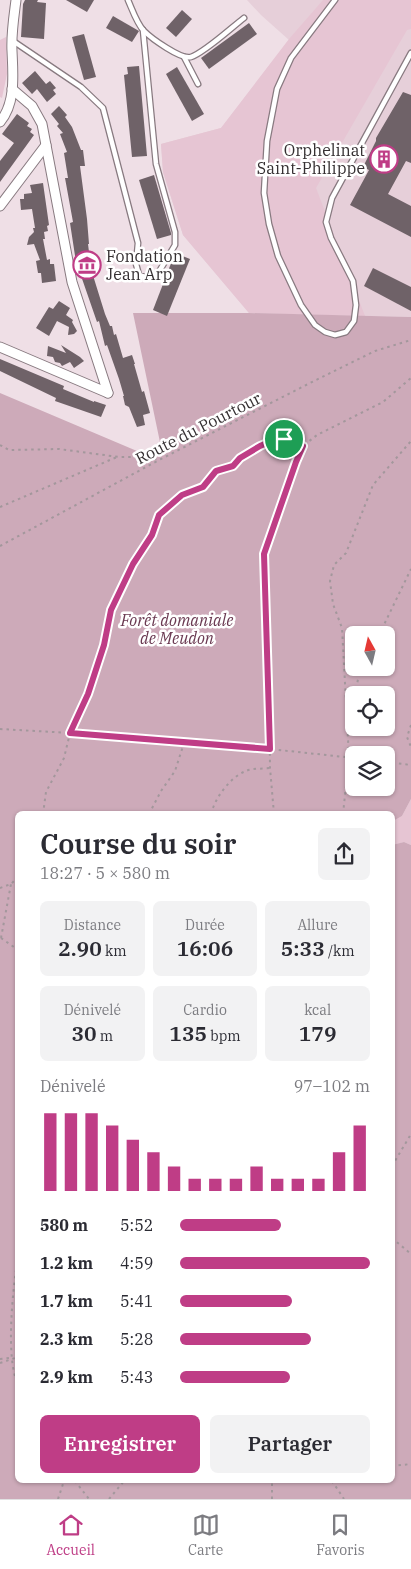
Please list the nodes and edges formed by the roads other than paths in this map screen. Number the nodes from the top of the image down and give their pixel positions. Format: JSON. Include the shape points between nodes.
{"nodes":[{"id":1,"x":16,"y":0,"type":"edge"},
{"id":2,"x":128,"y":0,"type":"edge"},
{"id":3,"x":335,"y":0,"type":"edge"},
{"id":4,"x":244,"y":18,"type":"dead end"},
{"id":5,"x":143,"y":30,"type":"junction"},
{"id":6,"x":13,"y":41,"type":"junction"},
{"id":7,"x":411,"y":53,"type":"edge"},
{"id":8,"x":184,"y":57,"type":"junction"},
{"id":9,"x":198,"y":84,"type":"dead end"},
{"id":10,"x":12,"y":89,"type":"junction"},
{"id":11,"x":0,"y":122,"type":"edge"},
{"id":12,"x":46,"y":145,"type":"junction"},
{"id":13,"x":0,"y":206,"type":"edge"},
{"id":14,"x":0,"y":347,"type":"edge"}],
"edges":[{"from":1,"to":6,"type":"street"},
{"from":2,"to":5,"type":"lane"},
{"from":3,"to":7,"type":"lane","via":[[291,58],[277,89],[267,142],[264,193],[278,256],[301,305],[315,325],[335,335],[346,332],[354,322],[356,305],[353,281],[326,222],[332,198]]},
{"from":4,"to":8,"type":"lane","via":[[201,51]]},
{"from":5,"to":6,"type":"lane","via":[[156,164],[176,232],[175,245],[157,275],[148,278],[139,275],[136,264],[138,243],[103,108],[81,87]]},
{"from":5,"to":8,"type":"lane"},
{"from":6,"to":10,"type":"street"},
{"from":8,"to":9,"type":"lane"},
{"from":10,"to":11,"type":"street","via":[[10,102]]},
{"from":10,"to":12,"type":"street","via":[[32,106],[42,124]]},
{"from":12,"to":13,"type":"street"},
{"from":12,"to":14,"type":"street","via":[[72,282],[108,393]]}]}
